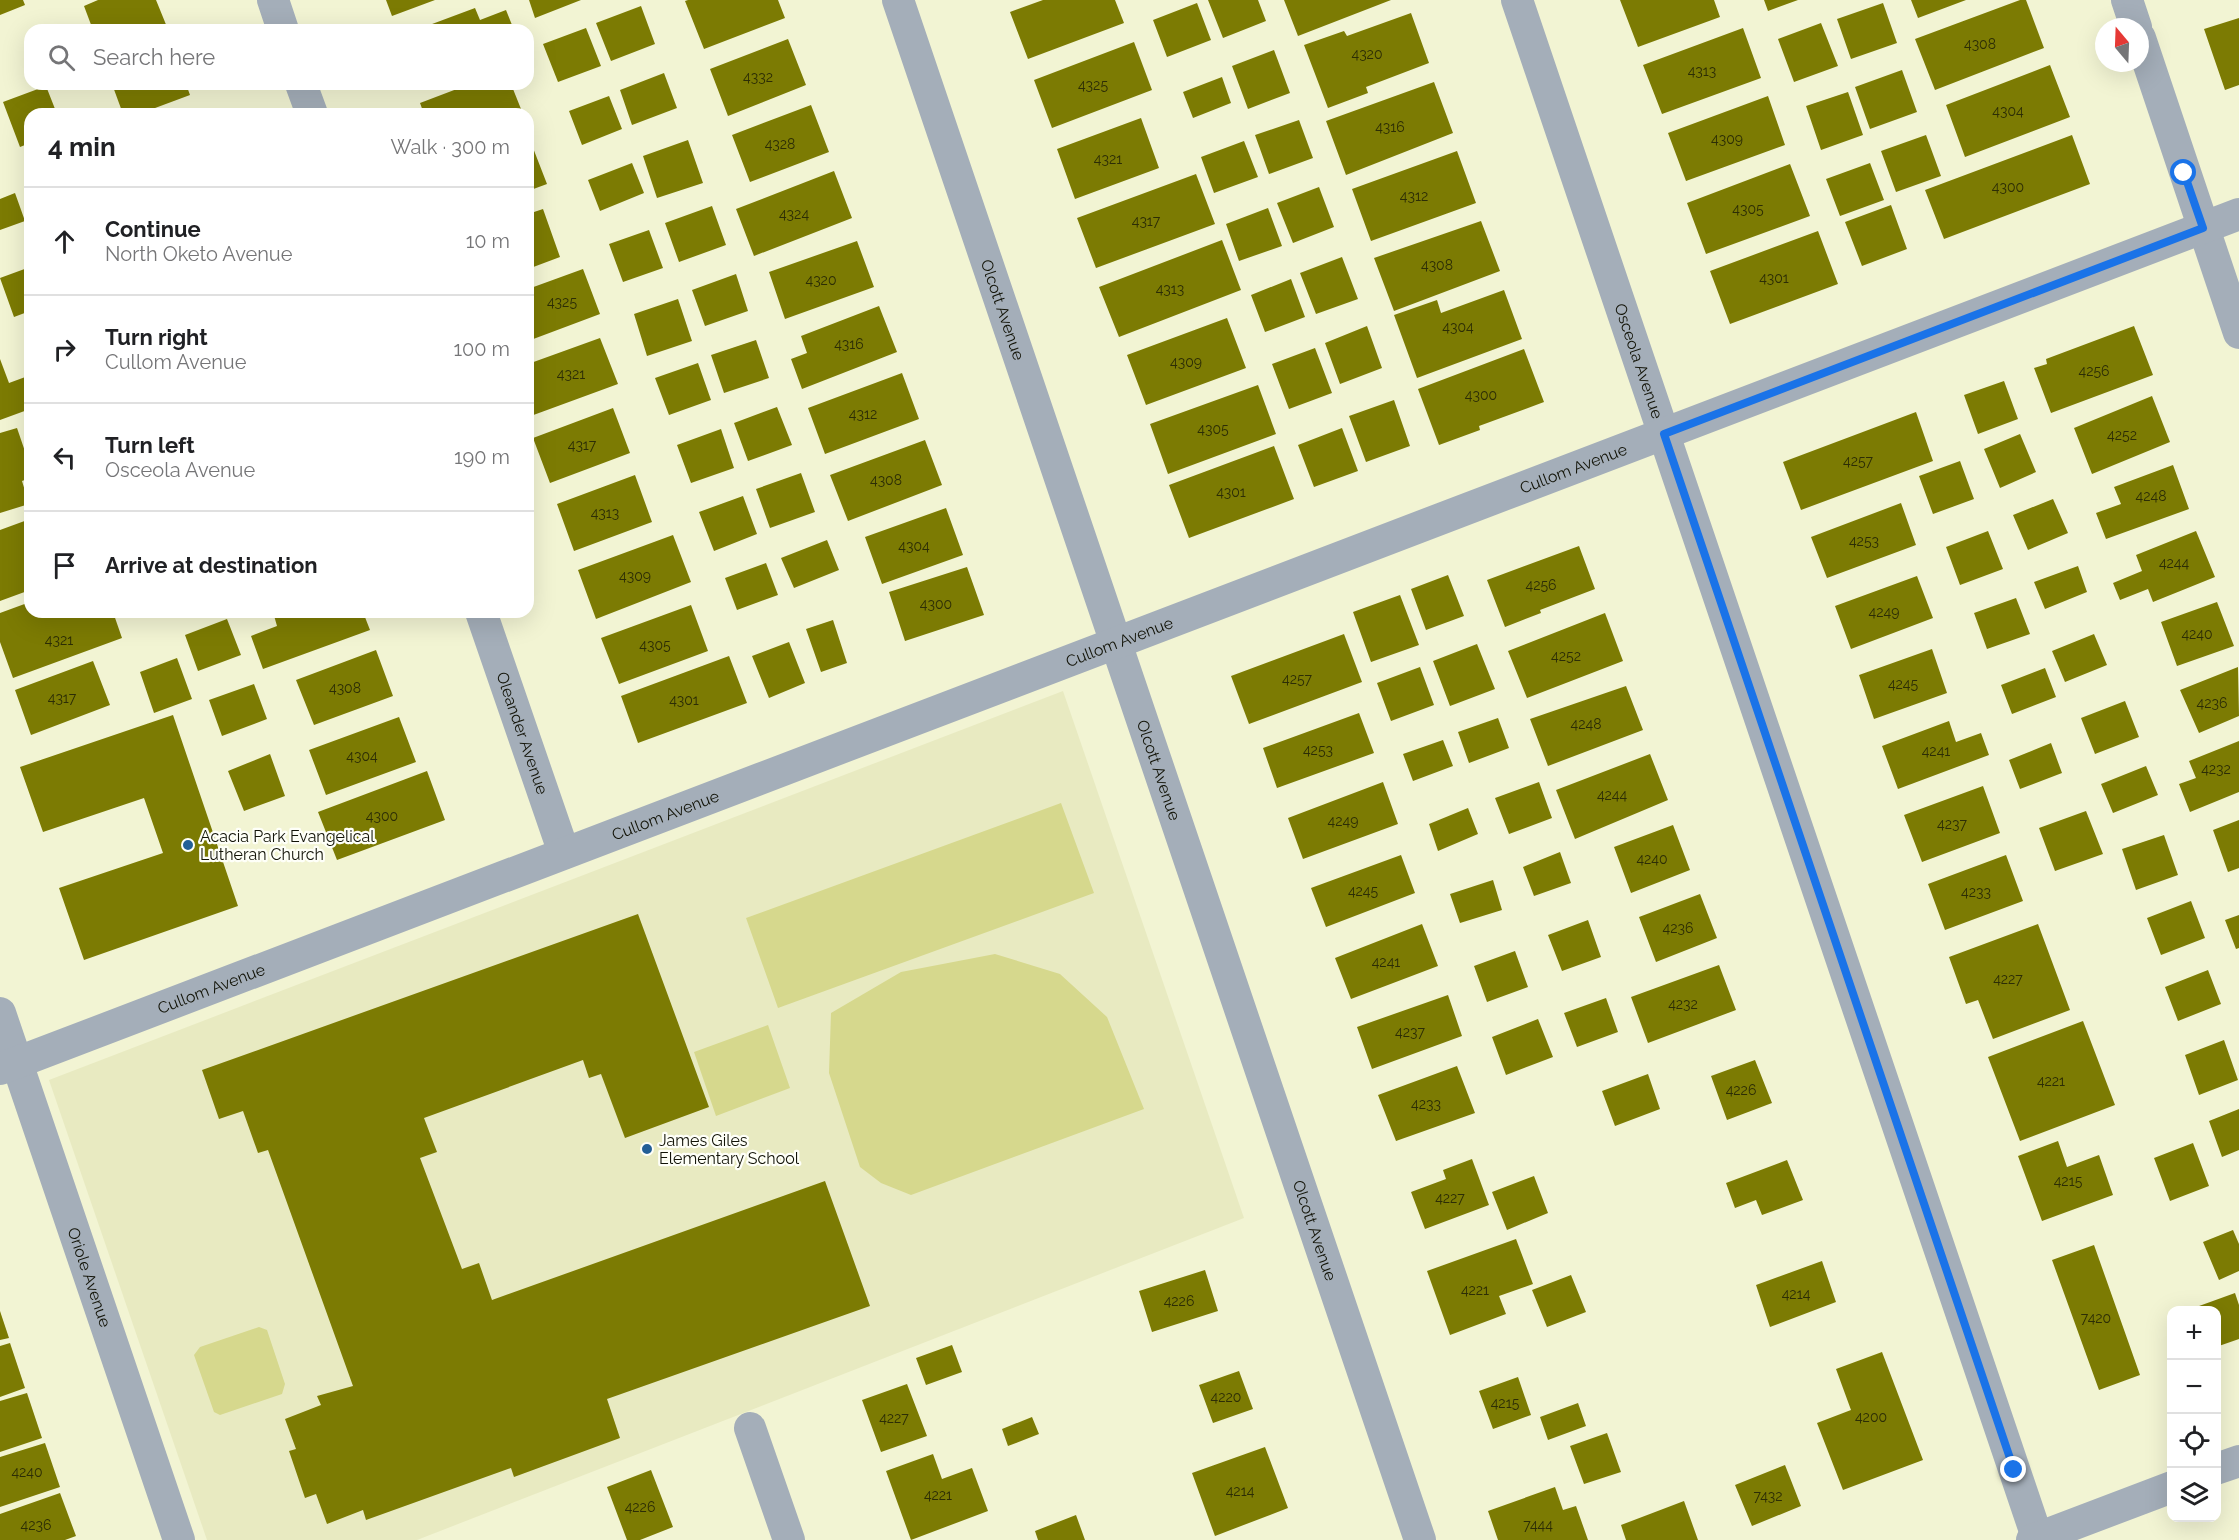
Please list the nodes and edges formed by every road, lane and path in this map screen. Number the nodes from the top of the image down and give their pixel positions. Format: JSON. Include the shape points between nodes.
{"nodes":[{"id":1,"x":273,"y":0,"type":"edge"},
{"id":2,"x":898,"y":0,"type":"edge"},
{"id":3,"x":1517,"y":0,"type":"edge"},
{"id":4,"x":2127,"y":0,"type":"edge"},
{"id":5,"x":2133,"y":18,"type":"edge"},
{"id":6,"x":281,"y":24,"type":"edge"},
{"id":7,"x":2149,"y":65,"type":"edge"},
{"id":8,"x":303,"y":90,"type":"edge"},
{"id":9,"x":310,"y":108,"type":"edge"},
{"id":10,"x":2239,"y":214,"type":"edge"},
{"id":11,"x":2203,"y":228,"type":"junction"},
{"id":12,"x":2239,"y":333,"type":"edge"},
{"id":13,"x":1664,"y":434,"type":"junction"},
{"id":14,"x":483,"y":618,"type":"edge"},
{"id":15,"x":1116,"y":643,"type":"junction"},
{"id":16,"x":564,"y":853,"type":"junction"},
{"id":17,"x":0,"y":1013,"type":"edge"},
{"id":18,"x":8,"y":1065,"type":"edge"},
{"id":19,"x":750,"y":1428,"type":"dead end"},
{"id":20,"x":2239,"y":1461,"type":"edge"},
{"id":21,"x":2220,"y":1468,"type":"edge"},
{"id":22,"x":2167,"y":1489,"type":"edge"},
{"id":23,"x":2036,"y":1539,"type":"edge"},
{"id":24,"x":179,"y":1540,"type":"edge"},
{"id":25,"x":789,"y":1540,"type":"edge"},
{"id":26,"x":1420,"y":1540,"type":"edge"}],
"edges":[{"from":1,"to":6,"type":"street"},
{"from":2,"to":15,"type":"street","name":"Olcott Avenue"},
{"from":3,"to":13,"type":"street","name":"Osceola Avenue"},
{"from":4,"to":5,"type":"street"},
{"from":7,"to":11,"type":"street"},
{"from":8,"to":9,"type":"street"},
{"from":10,"to":11,"type":"street","name":"Cullom Avenue"},
{"from":11,"to":12,"type":"street"},
{"from":11,"to":13,"type":"street","name":"Cullom Avenue"},
{"from":13,"to":15,"type":"street","name":"Cullom Avenue"},
{"from":13,"to":23,"type":"street","name":"Osceola Avenue"},
{"from":14,"to":16,"type":"street","name":"Oleander Avenue"},
{"from":15,"to":16,"type":"street","name":"Cullom Avenue"},
{"from":15,"to":26,"type":"street","name":"Olcott Avenue"},
{"from":16,"to":18,"type":"street","name":"Cullom Avenue"},
{"from":17,"to":18,"type":"street","name":"Oriole Avenue"},
{"from":18,"to":24,"type":"street","name":"Oriole Avenue"},
{"from":19,"to":25,"type":"street"},
{"from":20,"to":21,"type":"street"},
{"from":22,"to":23,"type":"street"}]}
